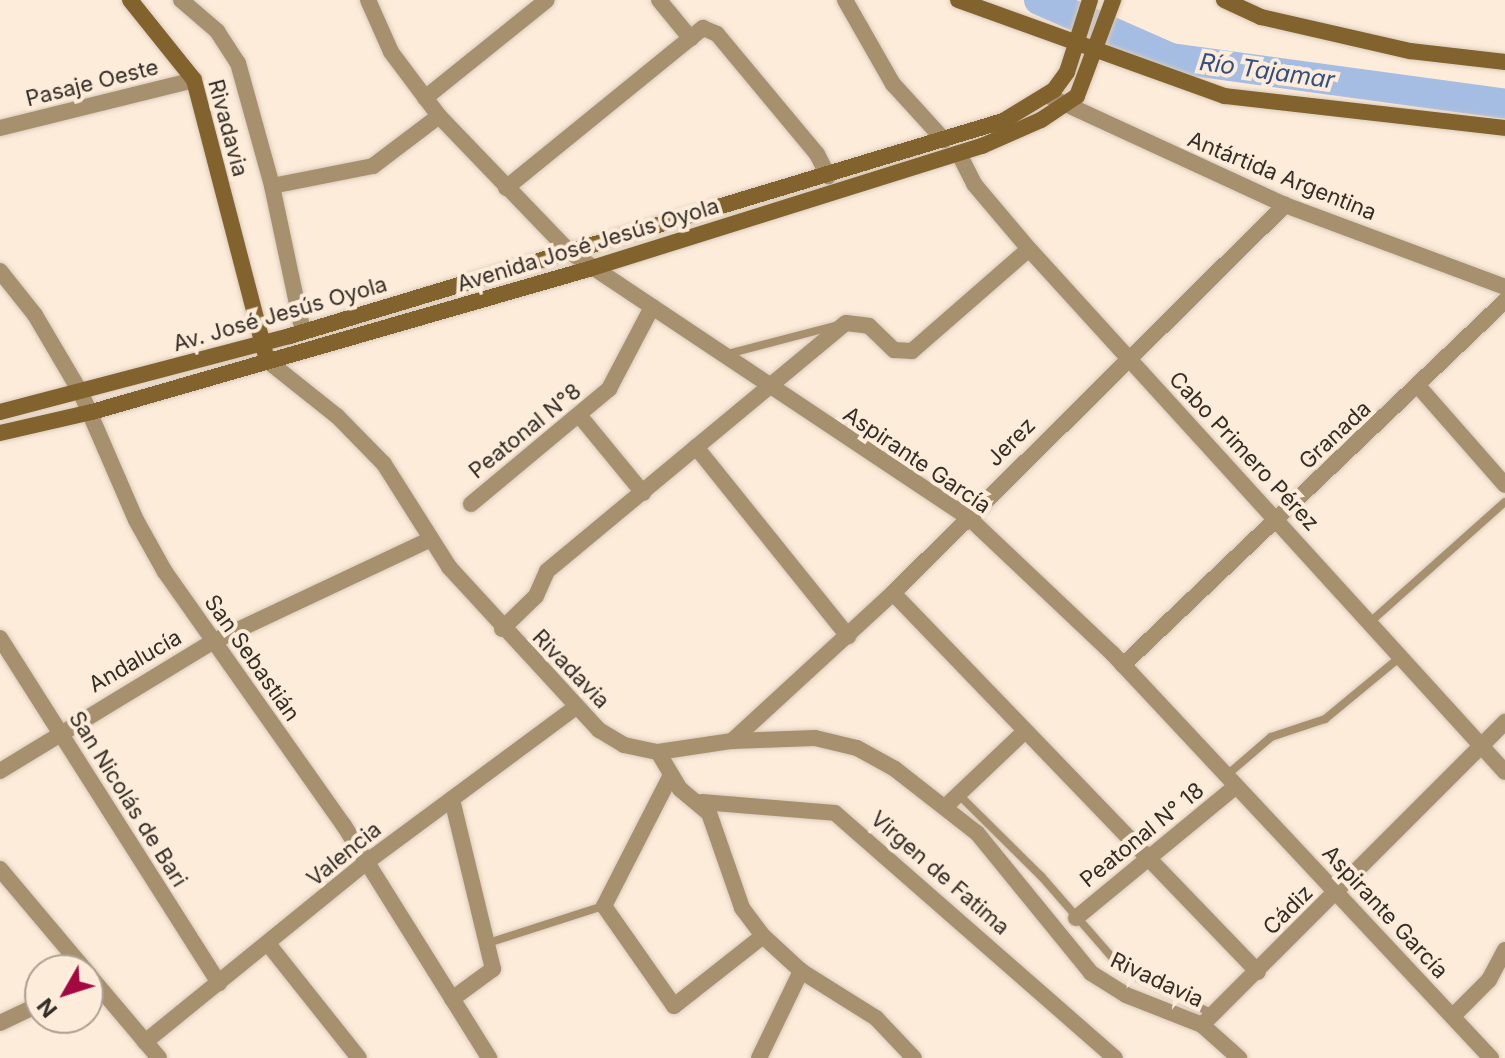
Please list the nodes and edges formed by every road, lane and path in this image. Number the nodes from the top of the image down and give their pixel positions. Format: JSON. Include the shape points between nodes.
{"nodes":[{"id":1,"x":130,"y":0,"type":"edge"},
{"id":2,"x":181,"y":0,"type":"edge"},
{"id":3,"x":368,"y":0,"type":"edge"},
{"id":4,"x":547,"y":0,"type":"edge"},
{"id":5,"x":659,"y":0,"type":"edge"},
{"id":6,"x":845,"y":0,"type":"edge"},
{"id":7,"x":958,"y":0,"type":"edge"},
{"id":8,"x":1224,"y":0,"type":"edge"},
{"id":9,"x":1090,"y":2,"type":"edge"},
{"id":10,"x":1112,"y":4,"type":"edge"},
{"id":11,"x":691,"y":39,"type":"junction"},
{"id":12,"x":1077,"y":46,"type":"junction"},
{"id":13,"x":1097,"y":53,"type":"junction"},
{"id":14,"x":1505,"y":62,"type":"edge"},
{"id":15,"x":194,"y":80,"type":"junction"},
{"id":16,"x":1046,"y":95,"type":"junction"},
{"id":17,"x":425,"y":98,"type":"junction"},
{"id":18,"x":1064,"y":107,"type":"junction"},
{"id":19,"x":439,"y":116,"type":"junction"},
{"id":20,"x":0,"y":128,"type":"edge"},
{"id":21,"x":1505,"y":128,"type":"edge"},
{"id":22,"x":944,"y":140,"type":"junction"},
{"id":23,"x":959,"y":154,"type":"junction"},
{"id":24,"x":828,"y":176,"type":"junction"},
{"id":25,"x":272,"y":186,"type":"junction"},
{"id":26,"x":506,"y":188,"type":"junction"},
{"id":27,"x":1285,"y":205,"type":"junction"},
{"id":28,"x":1029,"y":249,"type":"junction"},
{"id":29,"x":570,"y":252,"type":"junction"},
{"id":30,"x":589,"y":269,"type":"junction"},
{"id":31,"x":0,"y":271,"type":"edge"},
{"id":32,"x":1505,"y":287,"type":"edge"},
{"id":33,"x":1505,"y":301,"type":"edge"},
{"id":34,"x":652,"y":307,"type":"junction"},
{"id":35,"x":846,"y":323,"type":"junction"},
{"id":36,"x":303,"y":332,"type":"junction"},
{"id":37,"x":260,"y":343,"type":"junction"},
{"id":38,"x":720,"y":356,"type":"junction"},
{"id":39,"x":1127,"y":356,"type":"junction"},
{"id":40,"x":269,"y":362,"type":"junction"},
{"id":41,"x":1419,"y":387,"type":"junction"},
{"id":42,"x":769,"y":388,"type":"junction"},
{"id":43,"x":81,"y":393,"type":"junction"},
{"id":44,"x":0,"y":412,"type":"edge"},
{"id":45,"x":92,"y":412,"type":"junction"},
{"id":46,"x":579,"y":415,"type":"junction"},
{"id":47,"x":0,"y":433,"type":"edge"},
{"id":48,"x":696,"y":447,"type":"junction"},
{"id":49,"x":1503,"y":480,"type":"edge"},
{"id":50,"x":643,"y":493,"type":"junction"},
{"id":51,"x":1505,"y":502,"type":"edge"},
{"id":52,"x":471,"y":504,"type":"dead end"},
{"id":53,"x":968,"y":517,"type":"junction"},
{"id":54,"x":1278,"y":518,"type":"junction"},
{"id":55,"x":429,"y":540,"type":"junction"},
{"id":56,"x":893,"y":593,"type":"junction"},
{"id":57,"x":1369,"y":623,"type":"junction"},
{"id":58,"x":502,"y":629,"type":"junction"},
{"id":59,"x":848,"y":636,"type":"junction"},
{"id":60,"x":0,"y":638,"type":"edge"},
{"id":61,"x":212,"y":642,"type":"junction"},
{"id":62,"x":1399,"y":658,"type":"junction"},
{"id":63,"x":1123,"y":665,"type":"junction"},
{"id":64,"x":576,"y":707,"type":"junction"},
{"id":65,"x":1505,"y":722,"type":"edge"},
{"id":66,"x":59,"y":730,"type":"junction"},
{"id":67,"x":1024,"y":732,"type":"junction"},
{"id":68,"x":732,"y":741,"type":"junction"},
{"id":69,"x":1480,"y":747,"type":"junction"},
{"id":70,"x":658,"y":752,"type":"junction"},
{"id":71,"x":0,"y":771,"type":"edge"},
{"id":72,"x":1505,"y":772,"type":"edge"},
{"id":73,"x":670,"y":777,"type":"junction"},
{"id":74,"x":1231,"y":781,"type":"junction"},
{"id":75,"x":958,"y":794,"type":"junction"},
{"id":76,"x":452,"y":799,"type":"junction"},
{"id":77,"x":702,"y":802,"type":"junction"},
{"id":78,"x":945,"y":807,"type":"junction"},
{"id":79,"x":1145,"y":856,"type":"junction"},
{"id":80,"x":368,"y":861,"type":"junction"},
{"id":81,"x":0,"y":869,"type":"edge"},
{"id":82,"x":1336,"y":893,"type":"junction"},
{"id":83,"x":604,"y":906,"type":"junction"},
{"id":84,"x":1076,"y":918,"type":"junction"},
{"id":85,"x":763,"y":936,"type":"junction"},
{"id":86,"x":488,"y":943,"type":"junction"},
{"id":87,"x":269,"y":945,"type":"junction"},
{"id":88,"x":1505,"y":950,"type":"edge"},
{"id":89,"x":70,"y":954,"type":"edge"},
{"id":90,"x":801,"y":971,"type":"junction"},
{"id":91,"x":1258,"y":972,"type":"junction"},
{"id":92,"x":219,"y":983,"type":"junction"},
{"id":93,"x":104,"y":995,"type":"edge"},
{"id":94,"x":452,"y":999,"type":"junction"},
{"id":95,"x":24,"y":1012,"type":"edge"},
{"id":96,"x":1453,"y":1016,"type":"junction"},
{"id":97,"x":1208,"y":1020,"type":"junction"},
{"id":98,"x":0,"y":1023,"type":"edge"},
{"id":99,"x":145,"y":1042,"type":"junction"},
{"id":100,"x":159,"y":1058,"type":"edge"},
{"id":101,"x":359,"y":1058,"type":"edge"},
{"id":102,"x":489,"y":1058,"type":"edge"},
{"id":103,"x":759,"y":1058,"type":"edge"},
{"id":104,"x":914,"y":1058,"type":"edge"},
{"id":105,"x":1115,"y":1058,"type":"edge"},
{"id":106,"x":1239,"y":1058,"type":"edge"},
{"id":107,"x":1491,"y":1058,"type":"edge"}],
"edges":[{"from":1,"to":15,"type":"street","name":"Rivadavia"},
{"from":2,"to":25,"type":"street","via":[[217,31],[238,63]]},
{"from":3,"to":17,"type":"street","name":"Aspirante García","via":[[391,52]]},
{"from":4,"to":17,"type":"street"},
{"from":5,"to":11,"type":"street"},
{"from":6,"to":22,"type":"street","via":[[893,84]]},
{"from":7,"to":12,"type":"street"},
{"from":8,"to":14,"type":"street","via":[[1261,17],[1410,51]]},
{"from":9,"to":12,"type":"street"},
{"from":10,"to":13,"type":"street","name":"Avenida José Jesús Oyola"},
{"from":11,"to":24,"type":"street","via":[[703,28],[717,34],[817,154]]},
{"from":11,"to":26,"type":"street"},
{"from":12,"to":13,"type":"street"},
{"from":12,"to":16,"type":"street","via":[[1067,72]]},
{"from":13,"to":18,"type":"street","name":"Avenida José Jesús Oyola","via":[[1088,78]]},
{"from":13,"to":21,"type":"street","via":[[1225,96]]},
{"from":15,"to":20,"type":"street","name":"Pasaje Oeste"},
{"from":15,"to":37,"type":"street","name":"Rivadavia"},
{"from":16,"to":18,"type":"street","name":"Antártida Argentina"},
{"from":16,"to":22,"type":"street","via":[[1003,121]]},
{"from":17,"to":19,"type":"street","name":"Aspirante García"},
{"from":18,"to":23,"type":"street","name":"Avenida José Jesús Oyola"},
{"from":18,"to":27,"type":"street","name":"Antártida Argentina"},
{"from":19,"to":25,"type":"street","via":[[373,166]]},
{"from":19,"to":26,"type":"street","name":"Aspirante García"},
{"from":22,"to":24,"type":"street"},
{"from":23,"to":28,"type":"street","name":"Cabo Primero Pérez","via":[[974,184]]},
{"from":23,"to":30,"type":"street","name":"Avenida José Jesús Oyola"},
{"from":24,"to":29,"type":"street","name":"Avenida José Jesús Oyola"},
{"from":25,"to":36,"type":"street"},
{"from":26,"to":29,"type":"street","name":"Aspirante García"},
{"from":27,"to":32,"type":"street","name":"Antártida Argentina"},
{"from":27,"to":39,"type":"street","name":"Jerez"},
{"from":28,"to":35,"type":"street","via":[[912,351],[894,350],[869,326]]},
{"from":28,"to":39,"type":"street","name":"Cabo Primero Pérez"},
{"from":29,"to":30,"type":"street","name":"Aspirante García"},
{"from":29,"to":36,"type":"street","name":"Av. José Jesús Oyola"},
{"from":30,"to":34,"type":"street","name":"Aspirante García"},
{"from":30,"to":40,"type":"street","name":"Avenida José Jesús Oyola"},
{"from":31,"to":43,"type":"street","name":"San Sebastián","via":[[35,315]]},
{"from":33,"to":41,"type":"street","name":"Granada"},
{"from":34,"to":38,"type":"street","name":"Aspirante García"},
{"from":34,"to":46,"type":"street","name":"Peatonal N°8","via":[[609,389]]},
{"from":35,"to":38,"type":"lane"},
{"from":35,"to":42,"type":"street"},
{"from":36,"to":37,"type":"street","name":"Av. José Jesús Oyola"},
{"from":37,"to":40,"type":"street","name":"Rivadavia"},
{"from":37,"to":43,"type":"street","name":"Av. José Jesús Oyola"},
{"from":38,"to":42,"type":"street","name":"Aspirante García"},
{"from":39,"to":53,"type":"street","name":"Jerez"},
{"from":39,"to":54,"type":"street","name":"Cabo Primero Pérez"},
{"from":40,"to":45,"type":"street","name":"Avenida José Jesús Oyola"},
{"from":40,"to":55,"type":"street","name":"Rivadavia","via":[[375,454]]},
{"from":41,"to":49,"type":"street"},
{"from":41,"to":54,"type":"street","name":"Granada"},
{"from":42,"to":48,"type":"street"},
{"from":42,"to":53,"type":"street","name":"Aspirante García"},
{"from":43,"to":44,"type":"street","name":"Av. José Jesús Oyola"},
{"from":43,"to":45,"type":"street","name":"San Sebastián"},
{"from":45,"to":47,"type":"street","name":"Avenida José Jesús Oyola"},
{"from":45,"to":61,"type":"street","name":"San Sebastián","via":[[136,520]]},
{"from":46,"to":50,"type":"street"},
{"from":46,"to":52,"type":"street","name":"Peatonal N°8"},
{"from":48,"to":50,"type":"street"},
{"from":48,"to":59,"type":"street"},
{"from":50,"to":58,"type":"street","via":[[547,571],[536,596]]},
{"from":51,"to":57,"type":"lane"},
{"from":53,"to":56,"type":"street","name":"Jerez"},
{"from":53,"to":63,"type":"street","name":"Aspirante García"},
{"from":54,"to":57,"type":"street","name":"Cabo Primero Pérez"},
{"from":54,"to":63,"type":"street","name":"Granada"},
{"from":55,"to":58,"type":"street","name":"Rivadavia"},
{"from":55,"to":61,"type":"street","name":"Andalucía"},
{"from":56,"to":59,"type":"street","name":"Jerez"},
{"from":56,"to":67,"type":"street"},
{"from":57,"to":62,"type":"street","name":"Cabo Primero Pérez"},
{"from":58,"to":64,"type":"street","name":"Rivadavia"},
{"from":59,"to":68,"type":"street","name":"Jerez"},
{"from":60,"to":66,"type":"street","name":"San Nicolás de Bari"},
{"from":61,"to":66,"type":"street","name":"Andalucía"},
{"from":61,"to":80,"type":"street","name":"San Sebastián"},
{"from":62,"to":69,"type":"street","name":"Cabo Primero Pérez"},
{"from":62,"to":74,"type":"lane","name":"Peatonal N° 18","via":[[1325,719],[1271,737]]},
{"from":63,"to":74,"type":"street","name":"Aspirante García"},
{"from":64,"to":70,"type":"street","name":"Rivadavia","via":[[624,745]]},
{"from":64,"to":76,"type":"street","name":"Valencia"},
{"from":65,"to":69,"type":"street","name":"Cádiz"},
{"from":66,"to":71,"type":"street","name":"Andalucía"},
{"from":66,"to":92,"type":"street","name":"San Nicolás de Bari"},
{"from":67,"to":75,"type":"street"},
{"from":67,"to":79,"type":"street"},
{"from":68,"to":70,"type":"street","name":"Rivadavia"},
{"from":68,"to":78,"type":"street","name":"Rivadavia","via":[[836,740],[895,769]]},
{"from":69,"to":72,"type":"street","name":"Cabo Primero Pérez"},
{"from":69,"to":82,"type":"street","name":"Cádiz"},
{"from":70,"to":73,"type":"street"},
{"from":73,"to":77,"type":"street"},
{"from":73,"to":83,"type":"street"},
{"from":74,"to":79,"type":"street","name":"Peatonal N° 18"},
{"from":74,"to":82,"type":"street","name":"Aspirante García"},
{"from":75,"to":78,"type":"street"},
{"from":75,"to":84,"type":"lane"},
{"from":76,"to":80,"type":"street","name":"Valencia"},
{"from":76,"to":86,"type":"street"},
{"from":77,"to":85,"type":"street","via":[[742,908]]},
{"from":77,"to":105,"type":"street","name":"Virgen de Fatima","via":[[835,813]]},
{"from":78,"to":97,"type":"street","name":"Rivadavia","via":[[1002,860],[1091,973],[1126,995]]},
{"from":79,"to":84,"type":"street","name":"Peatonal N° 18"},
{"from":79,"to":91,"type":"street"},
{"from":80,"to":87,"type":"street","name":"Valencia"},
{"from":80,"to":94,"type":"street","name":"San Sebastián"},
{"from":81,"to":89,"type":"street"},
{"from":82,"to":91,"type":"street","name":"Cádiz"},
{"from":82,"to":96,"type":"street","name":"Aspirante García"},
{"from":83,"to":85,"type":"street","via":[[674,1006]]},
{"from":83,"to":86,"type":"lane"},
{"from":84,"to":97,"type":"lane","via":[[1122,969]]},
{"from":85,"to":90,"type":"street"},
{"from":86,"to":94,"type":"street","via":[[493,969],[488,977]]},
{"from":87,"to":92,"type":"street","name":"Valencia"},
{"from":87,"to":101,"type":"street"},
{"from":88,"to":96,"type":"street","via":[[1489,980]]},
{"from":90,"to":103,"type":"street"},
{"from":90,"to":104,"type":"street","via":[[876,1018]]},
{"from":91,"to":97,"type":"street","name":"Cádiz"},
{"from":92,"to":99,"type":"street","name":"Valencia"},
{"from":93,"to":99,"type":"street"},
{"from":94,"to":102,"type":"street","name":"San Sebastián"},
{"from":95,"to":98,"type":"street"},
{"from":96,"to":107,"type":"street","name":"Aspirante García"},
{"from":97,"to":106,"type":"street","name":"Rivadavia"},
{"from":99,"to":100,"type":"street"}]}
